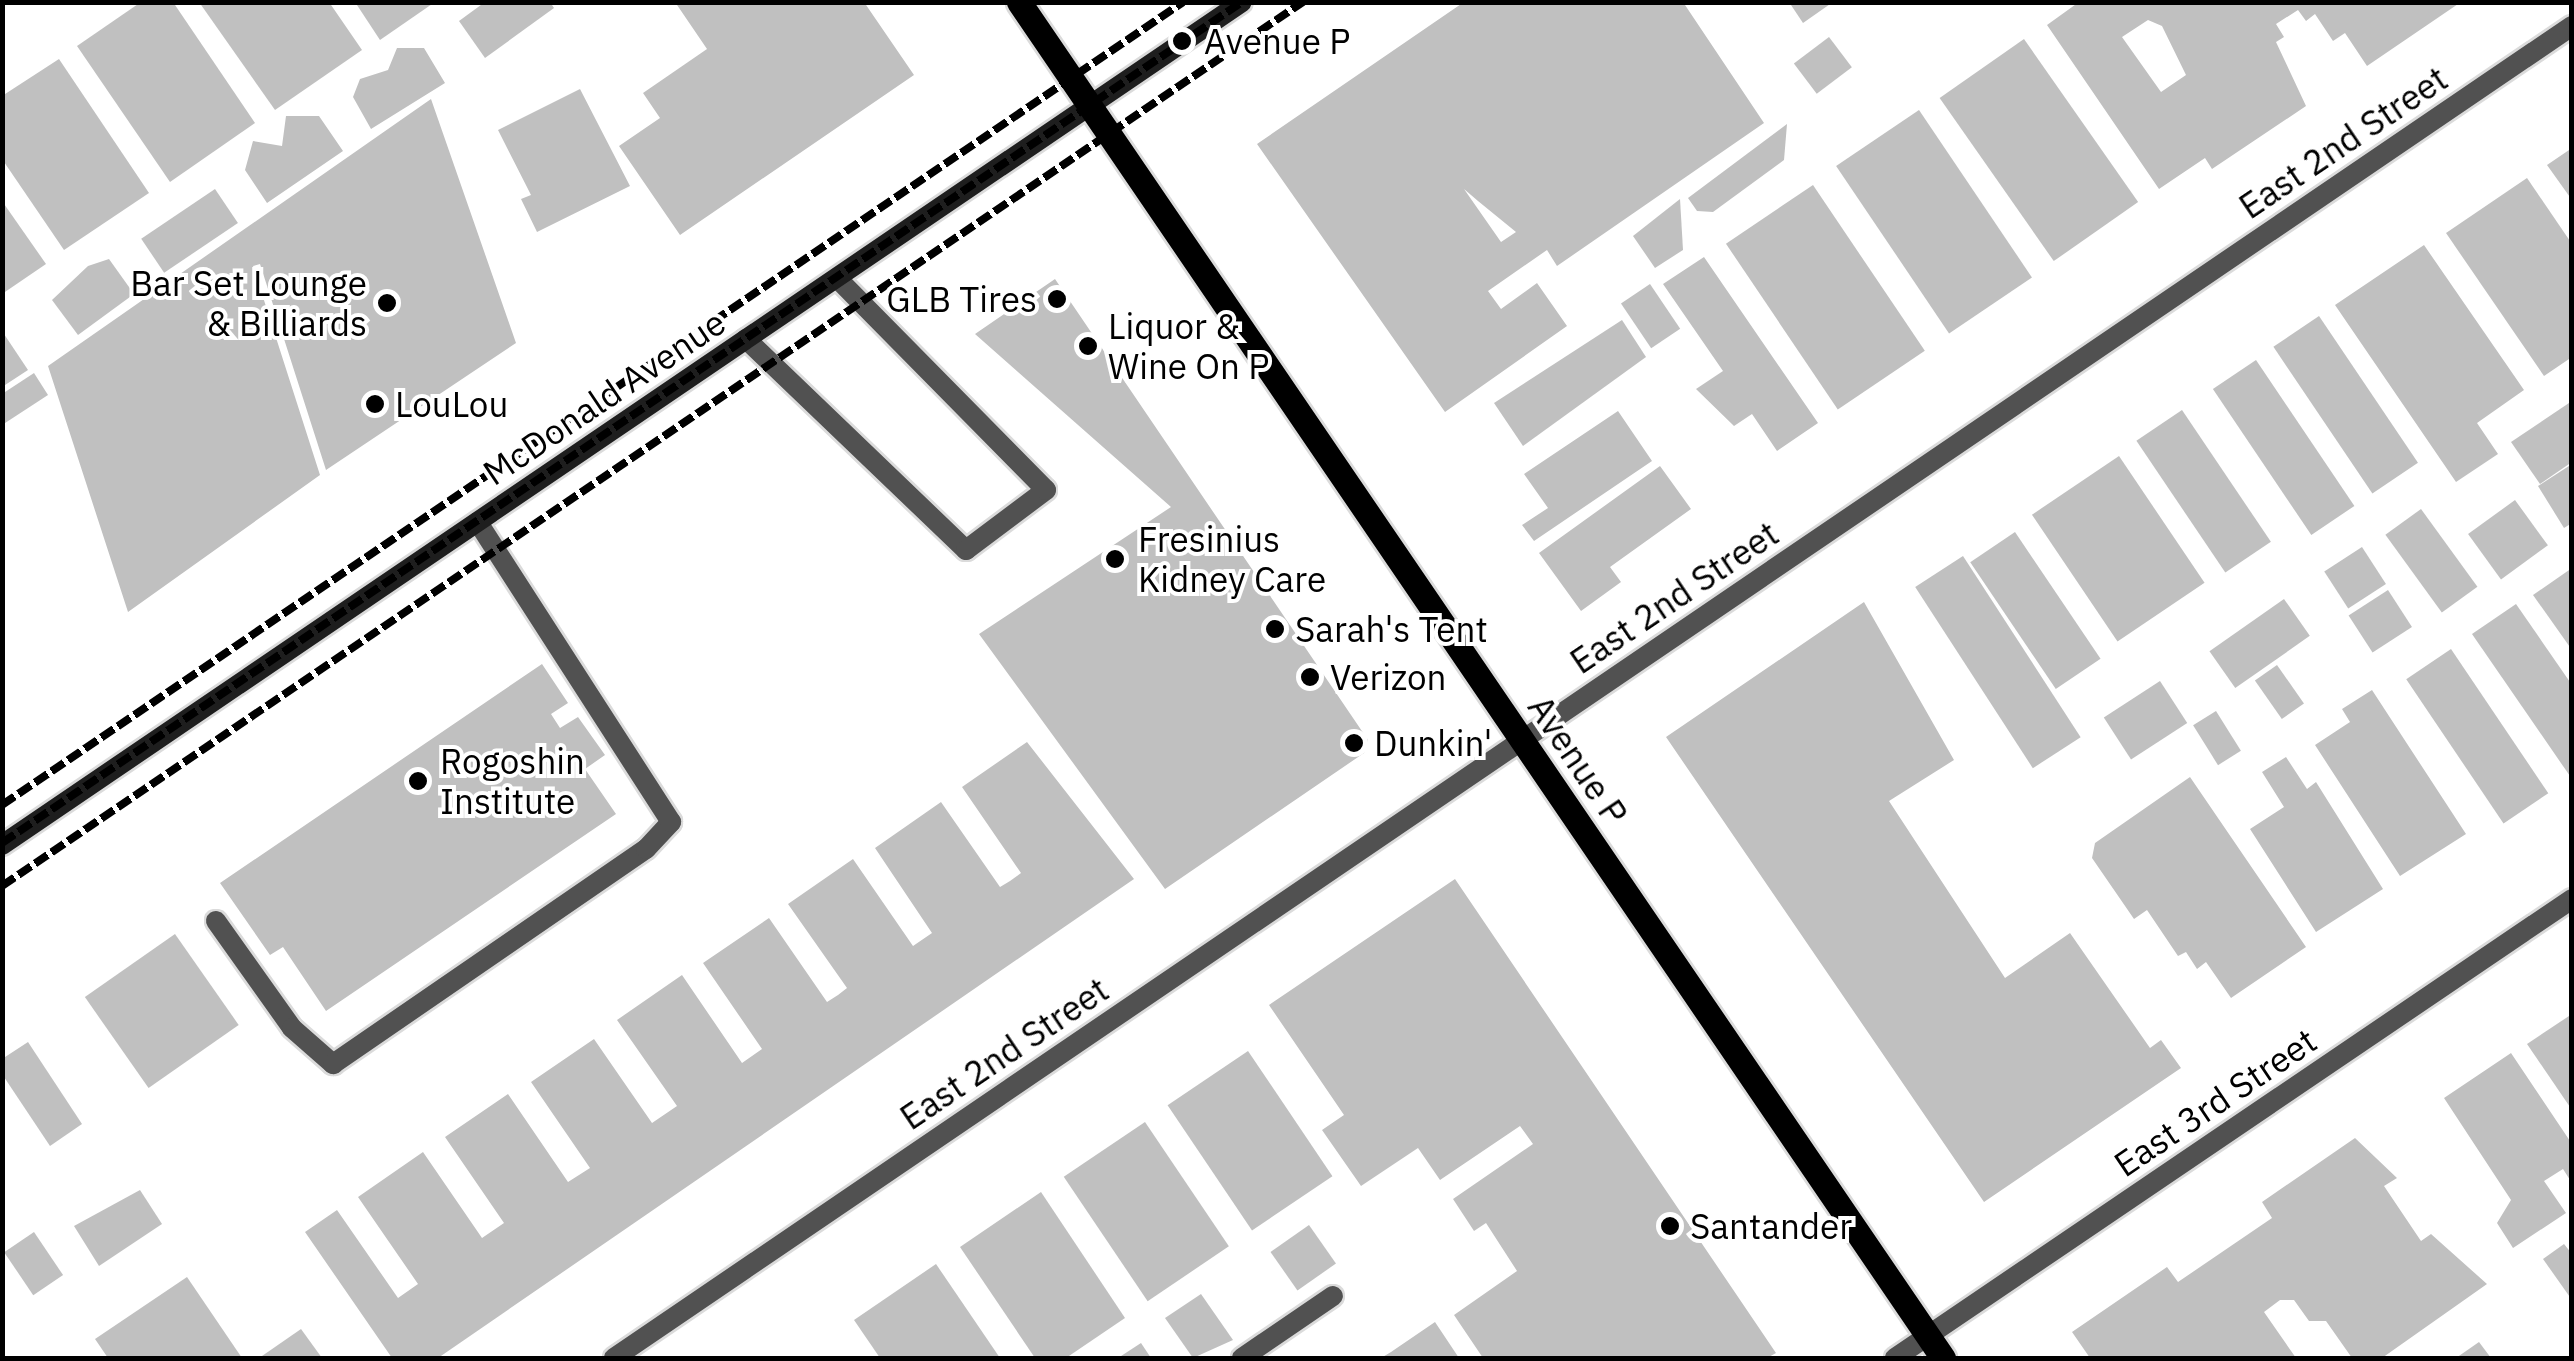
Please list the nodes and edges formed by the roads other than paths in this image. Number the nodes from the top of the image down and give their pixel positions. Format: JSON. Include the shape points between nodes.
{"nodes":[{"id":1,"x":1019,"y":2,"type":"edge"},
{"id":2,"x":1231,"y":6,"type":"edge"},
{"id":3,"x":2572,"y":26,"type":"edge"},
{"id":4,"x":1090,"y":106,"type":"junction"},
{"id":5,"x":838,"y":278,"type":"junction"},
{"id":6,"x":746,"y":340,"type":"junction"},
{"id":7,"x":478,"y":522,"type":"junction"},
{"id":8,"x":1522,"y":740,"type":"junction"},
{"id":9,"x":2,"y":845,"type":"edge"},
{"id":10,"x":2572,"y":899,"type":"edge"},
{"id":11,"x":216,"y":921,"type":"dead end"},
{"id":12,"x":1333,"y":1296,"type":"dead end"},
{"id":13,"x":1928,"y":1336,"type":"junction"},
{"id":14,"x":614,"y":1358,"type":"edge"},
{"id":15,"x":1242,"y":1358,"type":"edge"},
{"id":16,"x":1895,"y":1358,"type":"edge"},
{"id":17,"x":1942,"y":1358,"type":"edge"}],
"edges":[{"from":1,"to":4,"type":"main road","name":"Avenue P"},
{"from":2,"to":4,"type":"main road","name":"McDonald Avenue"},
{"from":3,"to":8,"type":"street","name":"East 2nd Street"},
{"from":4,"to":5,"type":"main road","name":"McDonald Avenue"},
{"from":4,"to":8,"type":"main road","name":"Avenue P"},
{"from":5,"to":6,"type":"main road","name":"McDonald Avenue"},
{"from":5,"to":6,"type":"street","via":[[1046,490],[966,550]]},
{"from":6,"to":7,"type":"main road","name":"McDonald Avenue"},
{"from":7,"to":9,"type":"main road","name":"McDonald Avenue"},
{"from":7,"to":11,"type":"street","via":[[672,822],[646,849],[333,1064],[292,1028]]},
{"from":8,"to":13,"type":"main road","name":"Avenue P"},
{"from":8,"to":14,"type":"street","name":"East 2nd Street"},
{"from":10,"to":13,"type":"street","name":"East 3rd Street"},
{"from":12,"to":15,"type":"street"},
{"from":13,"to":16,"type":"street","name":"East 3rd Street"},
{"from":13,"to":17,"type":"main road","name":"Avenue P"}]}
